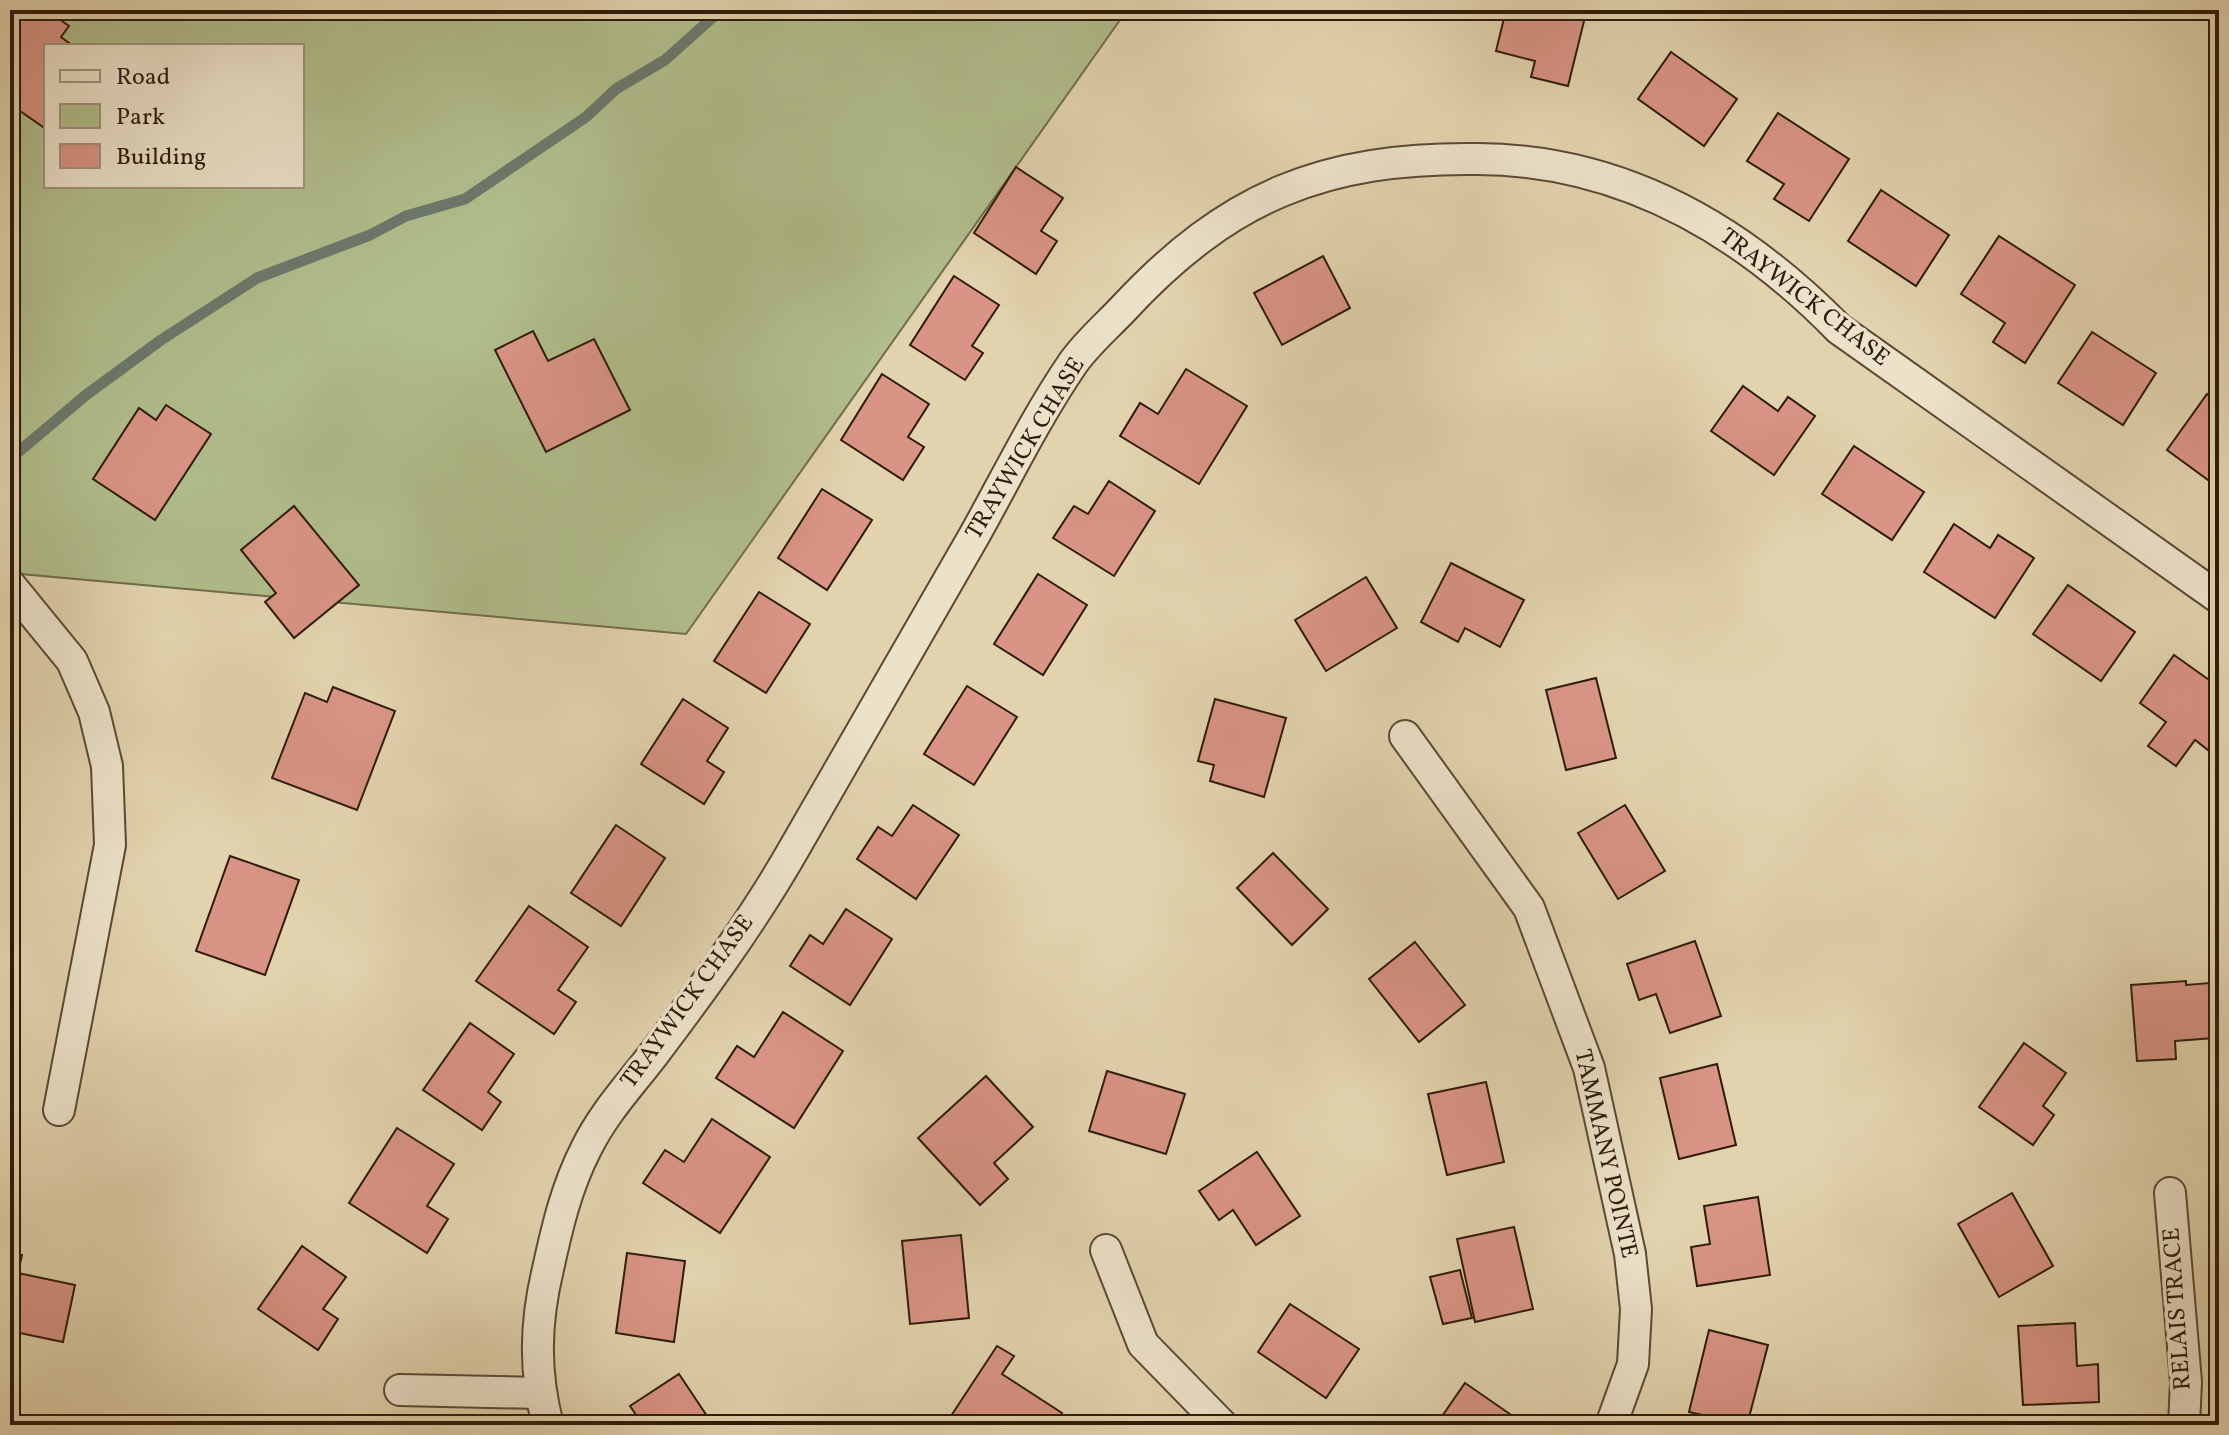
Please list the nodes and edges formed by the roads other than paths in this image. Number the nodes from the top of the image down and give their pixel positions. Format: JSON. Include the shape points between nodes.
{"nodes":[{"id":1,"x":10,"y":585,"type":"edge"},
{"id":2,"x":2219,"y":598,"type":"edge"},
{"id":3,"x":1405,"y":736,"type":"dead end"},
{"id":4,"x":59,"y":1110,"type":"dead end"},
{"id":5,"x":2170,"y":1193,"type":"dead end"},
{"id":6,"x":1106,"y":1250,"type":"dead end"},
{"id":7,"x":400,"y":1390,"type":"dead end"},
{"id":8,"x":539,"y":1393,"type":"junction"},
{"id":9,"x":548,"y":1425,"type":"edge"},
{"id":10,"x":1222,"y":1425,"type":"edge"},
{"id":11,"x":1611,"y":1425,"type":"edge"},
{"id":12,"x":2184,"y":1425,"type":"edge"}],
"edges":[{"from":1,"to":4,"type":"street","via":[[72,661],[94,712],[107,766],[110,845]]},
{"from":2,"to":8,"type":"street","name":"TRAYWICK CHASE","via":[[1839,329],[1757,254],[1661,199],[1609,180],[1501,159],[1390,163],[1282,189],[1231,213],[1146,284],[1074,361],[772,887],[587,1147],[564,1198],[536,1338]]},
{"from":3,"to":11,"type":"street","name":"TAMMANY POINTE","via":[[1529,908],[1589,1068],[1630,1254],[1636,1309],[1633,1364]]},
{"from":5,"to":12,"type":"street","name":"RELAIS TRACE","via":[[2186,1382]]},
{"from":6,"to":10,"type":"street","via":[[1143,1344]]},
{"from":7,"to":8,"type":"street"},
{"from":8,"to":9,"type":"street","name":"TRAYWICK CHASE"}]}
